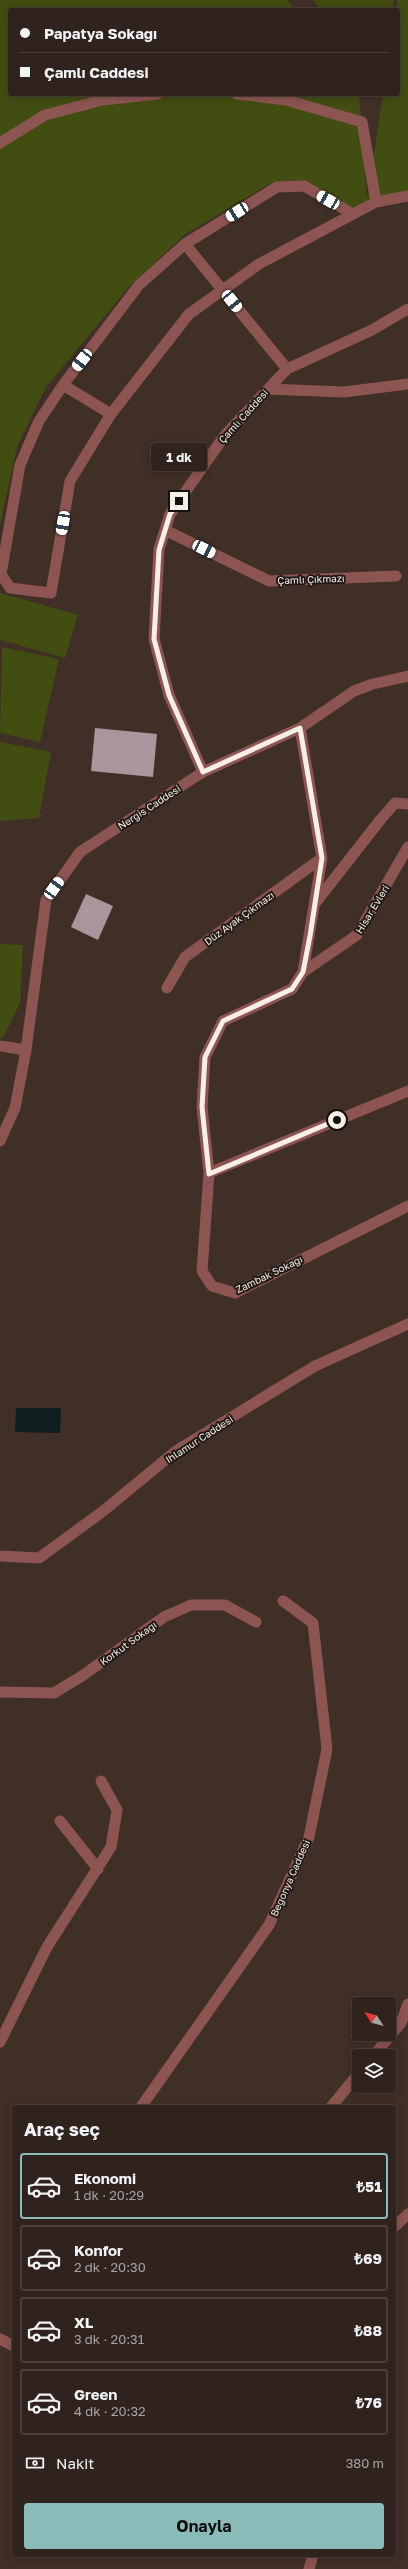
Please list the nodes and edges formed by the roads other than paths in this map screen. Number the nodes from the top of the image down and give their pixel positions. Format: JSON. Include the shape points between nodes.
{"nodes":[{"id":1,"x":139,"y":96,"type":"edge"},
{"id":2,"x":253,"y":96,"type":"edge"},
{"id":3,"x":0,"y":143,"type":"edge"},
{"id":4,"x":408,"y":196,"type":"edge"},
{"id":5,"x":376,"y":202,"type":"junction"},
{"id":6,"x":353,"y":214,"type":"junction"},
{"id":7,"x":185,"y":244,"type":"junction"},
{"id":8,"x":223,"y":290,"type":"junction"},
{"id":9,"x":408,"y":309,"type":"edge"},
{"id":10,"x":287,"y":369,"type":"junction"},
{"id":11,"x":408,"y":384,"type":"edge"},
{"id":12,"x":62,"y":385,"type":"junction"},
{"id":13,"x":268,"y":389,"type":"junction"},
{"id":14,"x":111,"y":414,"type":"junction"},
{"id":15,"x":165,"y":530,"type":"junction"},
{"id":16,"x":396,"y":576,"type":"dead end"},
{"id":17,"x":408,"y":676,"type":"edge"},
{"id":18,"x":300,"y":728,"type":"junction"},
{"id":19,"x":203,"y":772,"type":"junction"},
{"id":20,"x":408,"y":804,"type":"edge"},
{"id":21,"x":408,"y":847,"type":"edge"},
{"id":22,"x":322,"y":858,"type":"junction"},
{"id":23,"x":316,"y":902,"type":"junction"},
{"id":24,"x":303,"y":972,"type":"junction"},
{"id":25,"x":168,"y":988,"type":"dead end"},
{"id":26,"x":0,"y":1046,"type":"edge"},
{"id":27,"x":26,"y":1050,"type":"junction"},
{"id":28,"x":408,"y":1091,"type":"edge"},
{"id":29,"x":0,"y":1141,"type":"edge"},
{"id":30,"x":209,"y":1174,"type":"junction"},
{"id":31,"x":408,"y":1206,"type":"edge"},
{"id":32,"x":408,"y":1324,"type":"edge"},
{"id":33,"x":0,"y":1556,"type":"edge"},
{"id":34,"x":283,"y":1601,"type":"dead end"},
{"id":35,"x":256,"y":1622,"type":"dead end"},
{"id":36,"x":0,"y":1692,"type":"edge"},
{"id":37,"x":101,"y":1781,"type":"dead end"},
{"id":38,"x":60,"y":1821,"type":"dead end"},
{"id":39,"x":98,"y":1869,"type":"junction"},
{"id":40,"x":408,"y":2004,"type":"edge"},
{"id":41,"x":0,"y":2042,"type":"edge"},
{"id":42,"x":379,"y":2049,"type":"edge"},
{"id":43,"x":352,"y":2082,"type":"edge"},
{"id":44,"x":142,"y":2105,"type":"edge"},
{"id":45,"x":333,"y":2105,"type":"edge"},
{"id":46,"x":408,"y":2214,"type":"edge"},
{"id":47,"x":396,"y":2225,"type":"edge"},
{"id":48,"x":0,"y":2339,"type":"edge"},
{"id":49,"x":12,"y":2345,"type":"edge"},
{"id":50,"x":312,"y":2557,"type":"edge"},
{"id":51,"x":308,"y":2569,"type":"edge"}],
"edges":[{"from":1,"to":3,"type":"street","via":[[103,100],[45,115]]},
{"from":2,"to":5,"type":"street","via":[[286,100],[362,122]]},
{"from":4,"to":5,"type":"street"},
{"from":5,"to":6,"type":"street"},
{"from":6,"to":7,"type":"street","via":[[304,186],[276,187]]},
{"from":6,"to":8,"type":"street","via":[[259,264]]},
{"from":7,"to":8,"type":"street"},
{"from":7,"to":12,"type":"street","via":[[139,285]]},
{"from":8,"to":10,"type":"street"},
{"from":8,"to":14,"type":"street","via":[[189,314]]},
{"from":9,"to":10,"type":"street","name":"Çamlı Caddesi","via":[[372,330]]},
{"from":10,"to":13,"type":"street","name":"Çamlı Caddesi"},
{"from":11,"to":13,"type":"street","via":[[344,392]]},
{"from":12,"to":14,"type":"street"},
{"from":12,"to":14,"type":"street","via":[[39,421],[20,465],[1,574],[10,588],[51,593],[70,481]]},
{"from":13,"to":15,"type":"street","name":"Çamlı Caddesi","via":[[225,435],[170,514]]},
{"from":15,"to":16,"type":"street","name":"Çamlı Çıkmazı","via":[[269,581]]},
{"from":15,"to":19,"type":"street","name":"Çamlı Caddesi","via":[[159,550],[154,639],[169,695]]},
{"from":17,"to":18,"type":"street","name":"Nergis Caddesi","via":[[354,691]]},
{"from":18,"to":19,"type":"street","name":"Nergis Caddesi"},
{"from":18,"to":22,"type":"street"},
{"from":19,"to":27,"type":"street","name":"Nergis Caddesi","via":[[80,852],[46,900]]},
{"from":20,"to":23,"type":"street","via":[[395,804]]},
{"from":21,"to":24,"type":"street","name":"Hisar Evleri","via":[[357,935]]},
{"from":22,"to":23,"type":"street"},
{"from":22,"to":25,"type":"street","name":"Düz Ayak Çıkmazı","via":[[185,957]]},
{"from":23,"to":24,"type":"street"},
{"from":24,"to":30,"type":"street","name":"Zambak Sokağı","via":[[292,989],[223,1021],[205,1057],[202,1107]]},
{"from":26,"to":27,"type":"street"},
{"from":27,"to":29,"type":"street","via":[[15,1108]]},
{"from":28,"to":30,"type":"street"},
{"from":30,"to":31,"type":"street","name":"Zambak Sokağı","via":[[202,1272],[212,1286],[234,1292]]},
{"from":32,"to":33,"type":"street","name":"Ihlamur Caddesi","via":[[315,1366],[176,1451],[102,1512],[39,1558]]},
{"from":34,"to":44,"type":"street","name":"Begonya Caddesi","via":[[312,1623],[327,1749],[309,1837],[269,1925]]},
{"from":35,"to":36,"type":"street","name":"Korkut Sokağı","via":[[225,1605],[191,1605],[164,1617],[54,1693]]},
{"from":37,"to":39,"type":"street","via":[[117,1810],[111,1847]]},
{"from":38,"to":39,"type":"street"},
{"from":39,"to":41,"type":"street","via":[[47,1947]]},
{"from":40,"to":42,"type":"street","via":[[401,2023]]},
{"from":43,"to":45,"type":"street"},
{"from":46,"to":47,"type":"street"},
{"from":48,"to":49,"type":"street"},
{"from":50,"to":51,"type":"street"}]}
